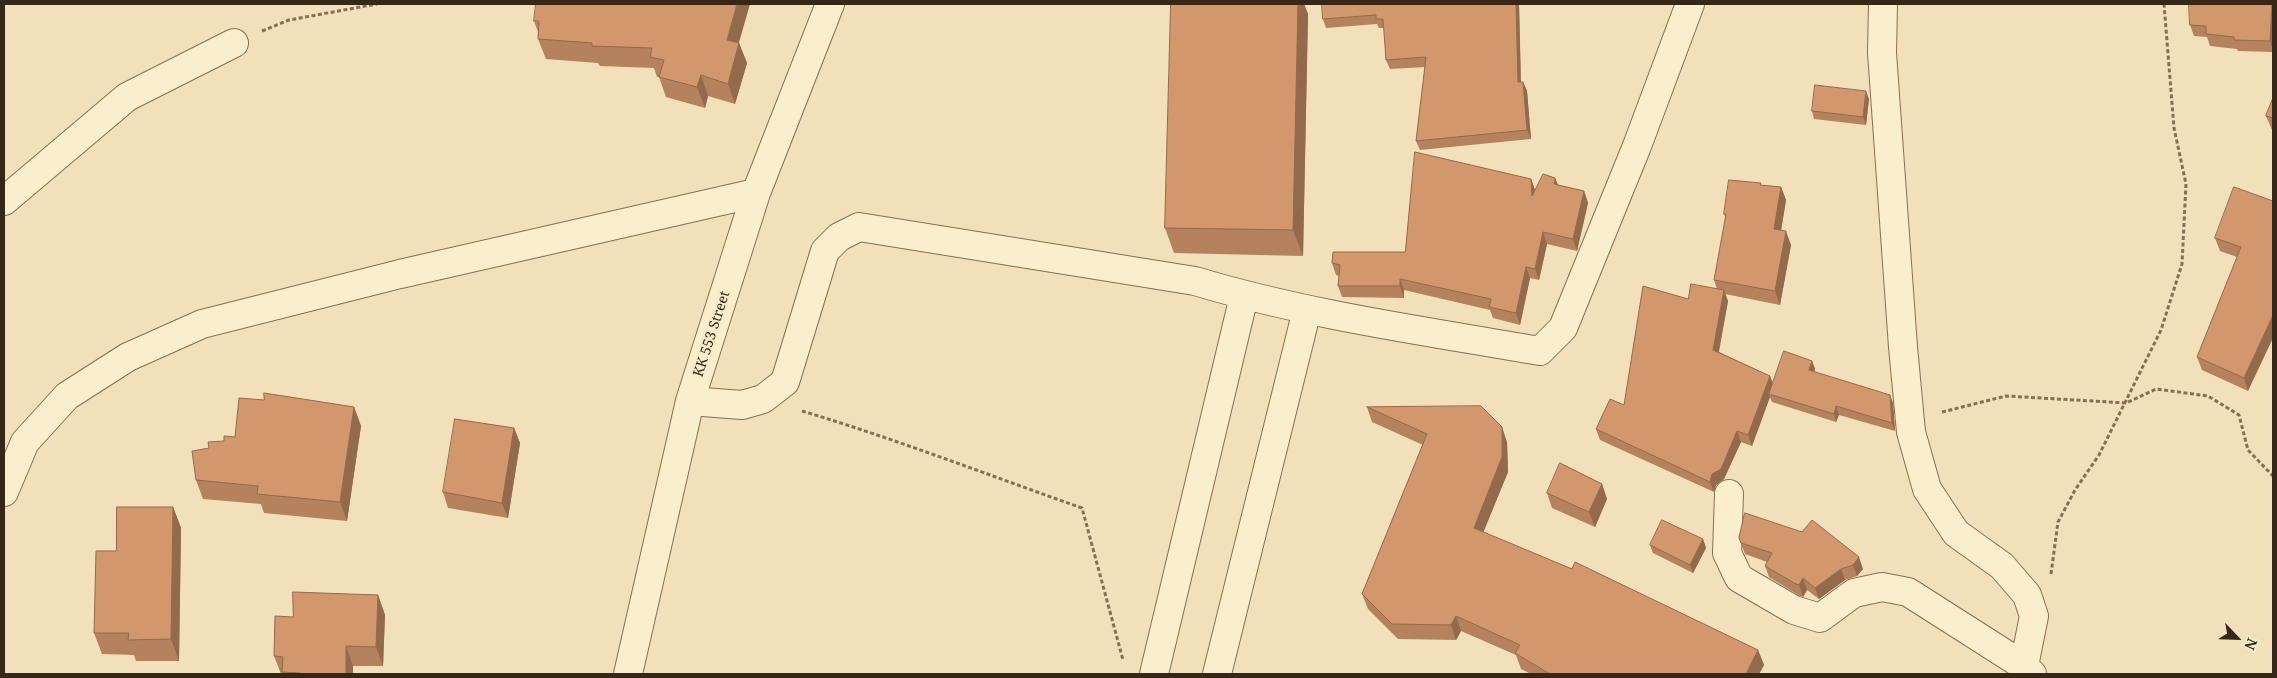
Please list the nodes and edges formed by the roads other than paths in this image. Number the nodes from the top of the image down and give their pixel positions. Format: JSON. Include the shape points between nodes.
{"nodes":[{"id":1,"x":853,"y":4,"type":"edge"},
{"id":2,"x":1690,"y":4,"type":"edge"},
{"id":3,"x":1883,"y":4,"type":"edge"},
{"id":4,"x":828,"y":8,"type":"edge"},
{"id":5,"x":234,"y":43,"type":"road end"},
{"id":6,"x":756,"y":193,"type":"junction"},
{"id":7,"x":4,"y":201,"type":"edge"},
{"id":8,"x":1244,"y":296,"type":"junction"},
{"id":9,"x":1307,"y":310,"type":"junction"},
{"id":10,"x":690,"y":401,"type":"junction"},
{"id":11,"x":14,"y":440,"type":"edge"},
{"id":12,"x":4,"y":492,"type":"edge"},
{"id":13,"x":1729,"y":494,"type":"dead end"},
{"id":14,"x":2028,"y":670,"type":"edge"},
{"id":15,"x":628,"y":674,"type":"edge"},
{"id":16,"x":1154,"y":674,"type":"edge"},
{"id":17,"x":1217,"y":674,"type":"edge"}],
"edges":[{"from":1,"to":4,"type":"street"},
{"from":2,"to":9,"type":"street","via":[[1563,328],[1540,351]]},
{"from":3,"to":14,"type":"street","via":[[1883,62],[1911,432],[1927,489],[1956,534],[2002,566],[2027,595],[2034,616]]},
{"from":4,"to":6,"type":"street","name":"KK 553 Street"},
{"from":5,"to":7,"type":"street","via":[[127,98]]},
{"from":6,"to":10,"type":"street","name":"KK 553 Street"},
{"from":6,"to":11,"type":"street","via":[[400,274],[202,324],[128,357],[68,396]]},
{"from":8,"to":9,"type":"street"},
{"from":8,"to":10,"type":"street","via":[[1195,281],[859,227],[839,236],[825,251],[785,382],[763,399],[742,405]]},
{"from":8,"to":16,"type":"street"},
{"from":9,"to":17,"type":"street"},
{"from":10,"to":15,"type":"street","name":"KK 553 Street"},
{"from":11,"to":12,"type":"street"},
{"from":13,"to":14,"type":"street","via":[[1727,554],[1740,578],[1794,610],[1820,618],[1854,592],[1882,587],[1908,592]]}]}
